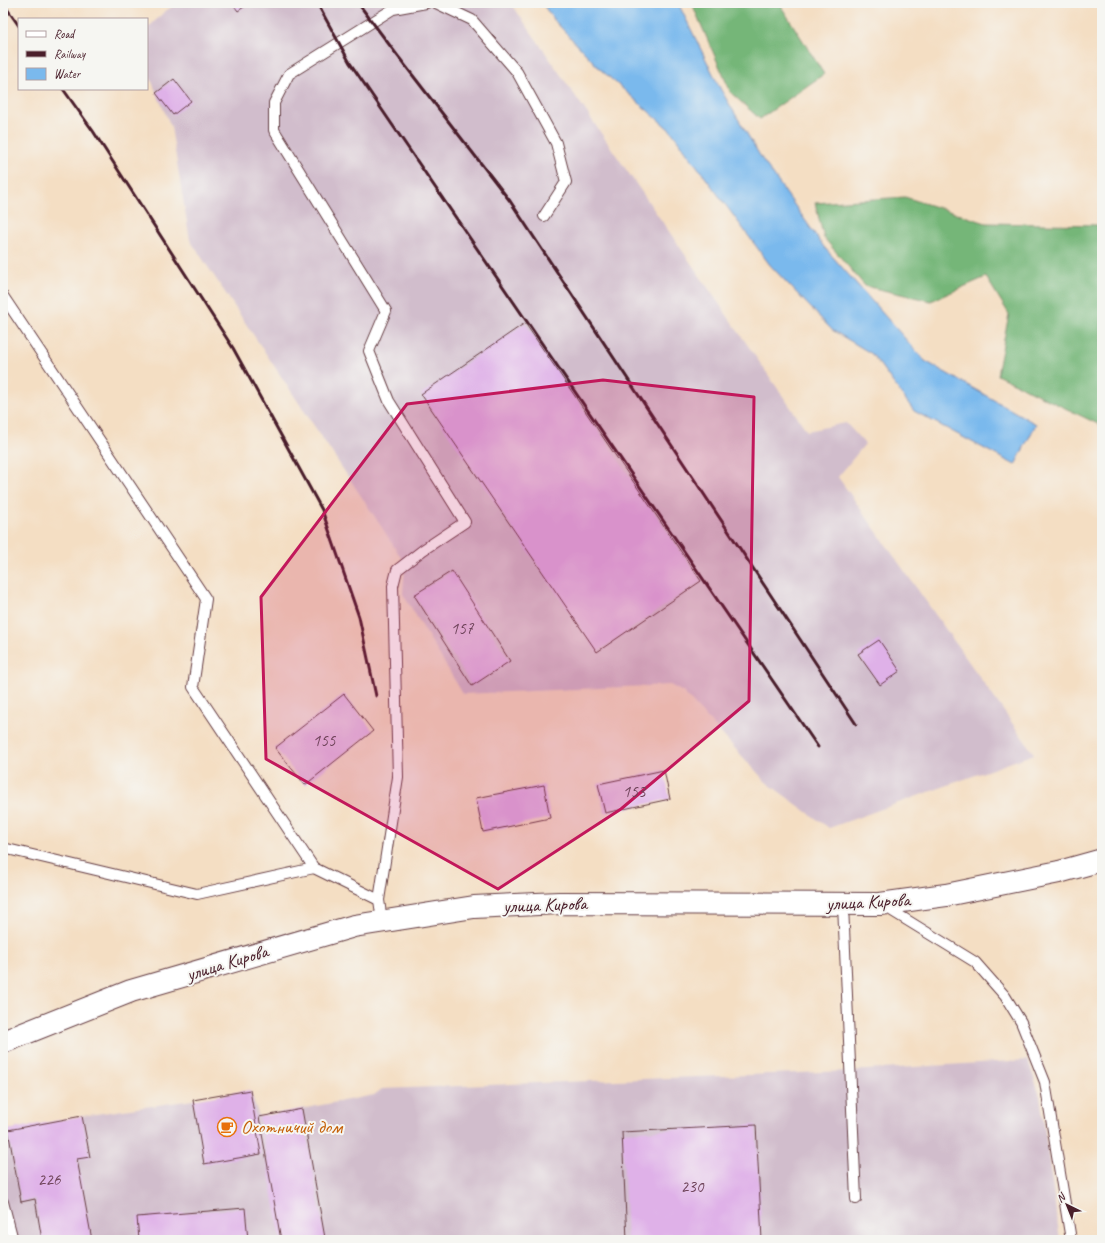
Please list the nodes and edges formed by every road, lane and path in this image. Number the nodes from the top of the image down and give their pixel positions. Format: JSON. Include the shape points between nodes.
{"nodes":[{"id":1,"x":426,"y":3,"type":"edge"},
{"id":2,"x":436,"y":3,"type":"edge"},
{"id":3,"x":544,"y":216,"type":"dead end"},
{"id":4,"x":3,"y":296,"type":"edge"},
{"id":5,"x":3,"y":848,"type":"edge"},
{"id":6,"x":1102,"y":860,"type":"edge"},
{"id":7,"x":314,"y":868,"type":"junction"},
{"id":8,"x":379,"y":900,"type":"junction"},
{"id":9,"x":880,"y":904,"type":"junction"},
{"id":10,"x":843,"y":905,"type":"junction"},
{"id":11,"x":382,"y":921,"type":"junction"},
{"id":12,"x":3,"y":1042,"type":"edge"},
{"id":13,"x":856,"y":1199,"type":"dead end"},
{"id":14,"x":3,"y":1202,"type":"edge"},
{"id":15,"x":13,"y":1240,"type":"edge"},
{"id":16,"x":1071,"y":1240,"type":"edge"}],
"edges":[{"from":1,"to":8,"type":"lane","via":[[394,9],[289,74],[274,104],[274,130],[386,311],[369,351],[389,401],[465,522],[397,570],[393,586],[398,777]]},
{"from":2,"to":3,"type":"lane","via":[[472,20],[517,72],[556,143],[566,182]]},
{"from":4,"to":7,"type":"lane","via":[[206,599],[193,687]]},
{"from":5,"to":7,"type":"lane","via":[[197,894]]},
{"from":6,"to":9,"type":"main road","name":"улица Кирова","via":[[1059,872],[946,895]]},
{"from":7,"to":8,"type":"lane"},
{"from":8,"to":11,"type":"lane"},
{"from":9,"to":10,"type":"main road","name":"улица Кирова"},
{"from":9,"to":16,"type":"lane","via":[[975,962],[1005,996],[1021,1022],[1045,1082]]},
{"from":10,"to":11,"type":"main road","name":"улица Кирова","via":[[559,903],[474,907]]},
{"from":10,"to":13,"type":"lane"},
{"from":11,"to":12,"type":"main road","name":"улица Кирова","via":[[354,926],[131,991]]},
{"from":14,"to":15,"type":"lane"}]}
